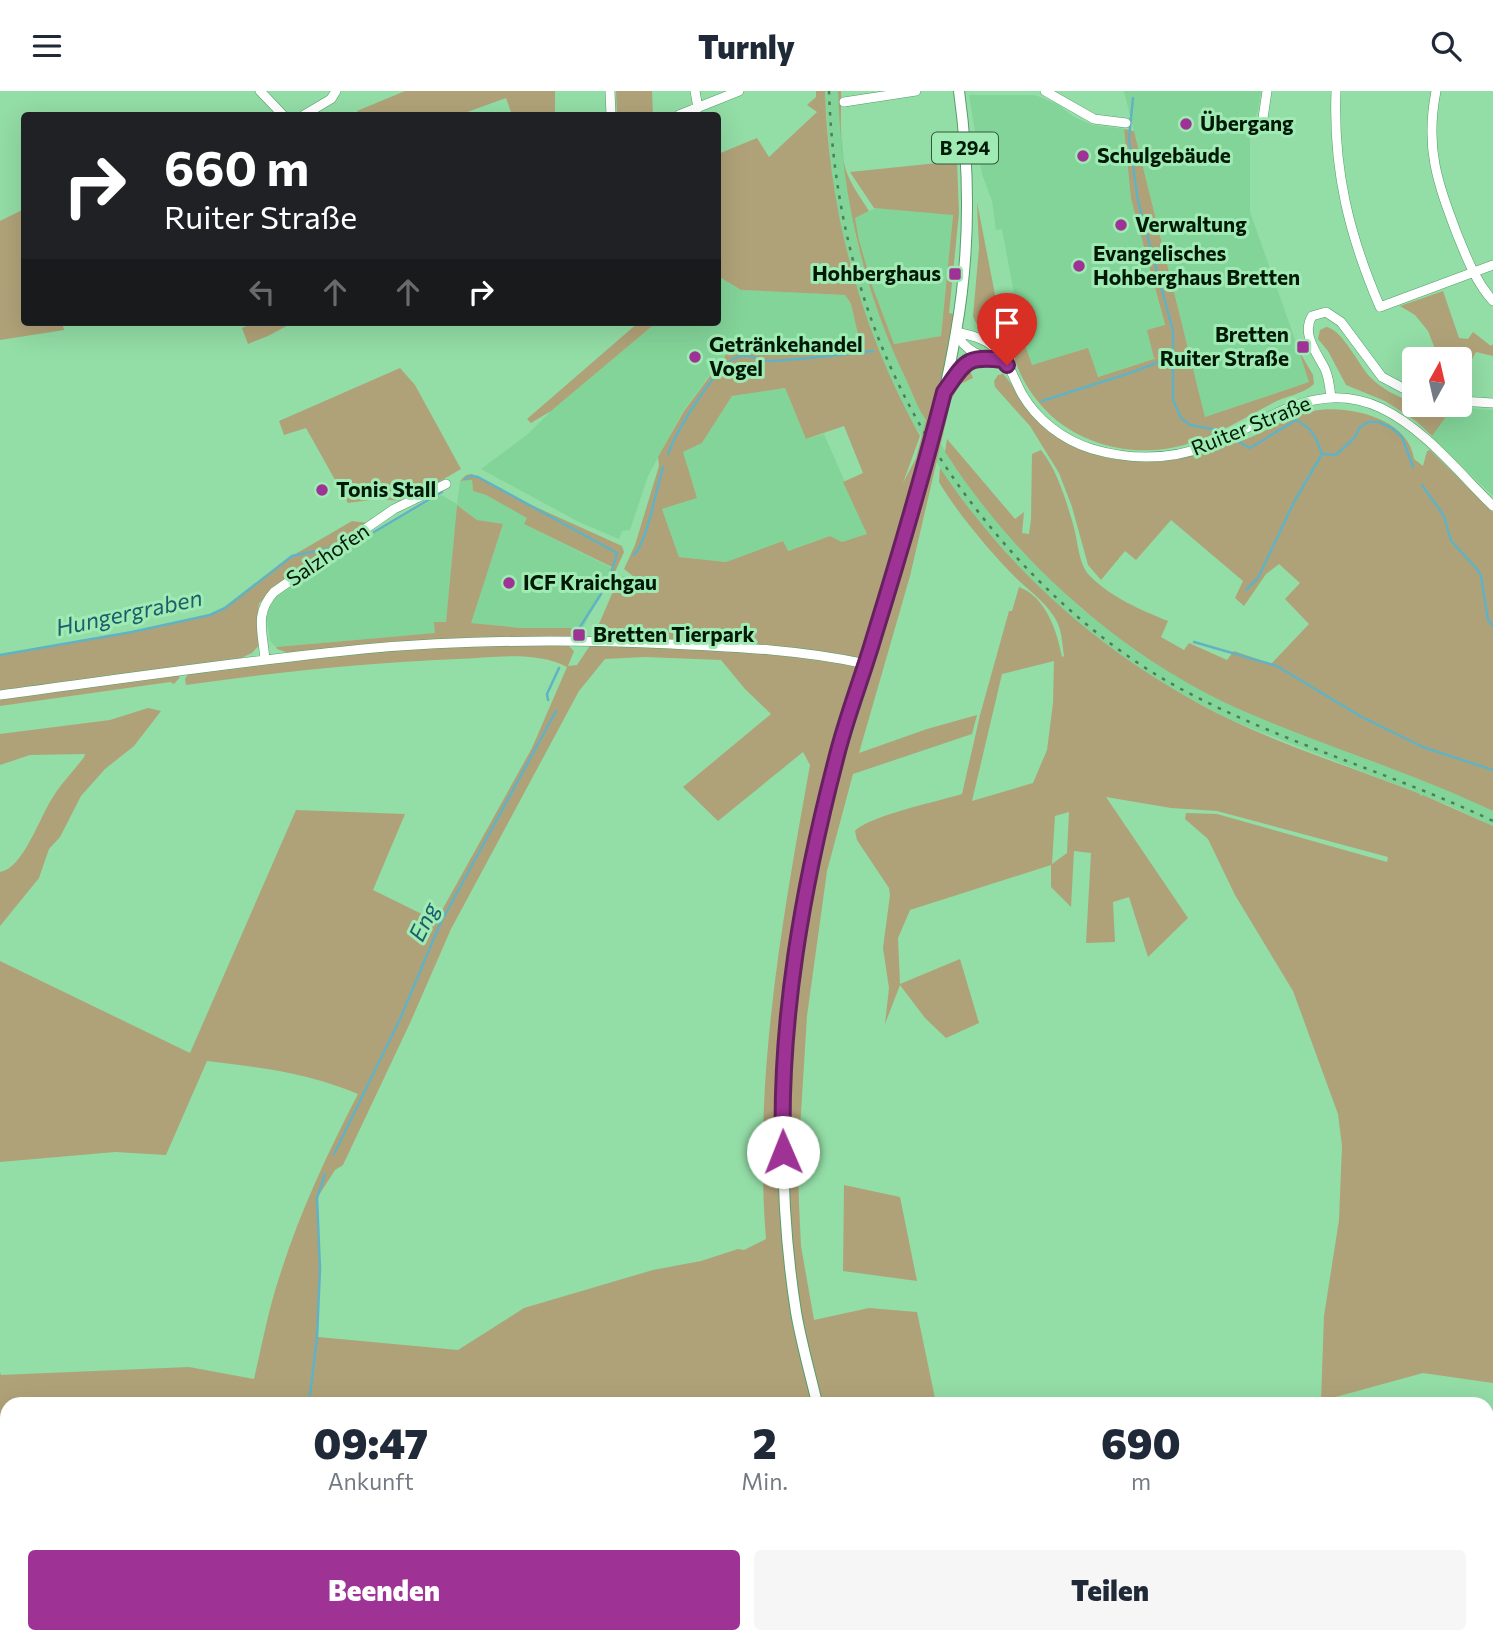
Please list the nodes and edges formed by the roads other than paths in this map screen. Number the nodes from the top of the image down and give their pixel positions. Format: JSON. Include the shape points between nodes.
{"nodes":[{"id":1,"x":260,"y":91,"type":"edge"},
{"id":2,"x":336,"y":91,"type":"edge"},
{"id":3,"x":610,"y":91,"type":"edge"},
{"id":4,"x":695,"y":91,"type":"edge"},
{"id":5,"x":740,"y":91,"type":"edge"},
{"id":6,"x":916,"y":91,"type":"edge"},
{"id":7,"x":959,"y":91,"type":"edge"},
{"id":8,"x":1045,"y":91,"type":"edge"},
{"id":9,"x":1267,"y":91,"type":"edge"},
{"id":10,"x":1336,"y":91,"type":"edge"},
{"id":11,"x":1436,"y":91,"type":"edge"},
{"id":12,"x":844,"y":102,"type":"dead end"},
{"id":13,"x":698,"y":108,"type":"junction"},
{"id":14,"x":280,"y":112,"type":"edge"},
{"id":15,"x":309,"y":112,"type":"edge"},
{"id":16,"x":611,"y":112,"type":"edge"},
{"id":17,"x":687,"y":112,"type":"edge"},
{"id":18,"x":1263,"y":118,"type":"dead end"},
{"id":19,"x":1126,"y":123,"type":"dead end"},
{"id":20,"x":1493,"y":265,"type":"edge"},
{"id":21,"x":1473,"y":273,"type":"junction"},
{"id":22,"x":1493,"y":301,"type":"edge"},
{"id":23,"x":956,"y":332,"type":"junction"},
{"id":24,"x":984,"y":356,"type":"junction"},
{"id":25,"x":1003,"y":360,"type":"junction"},
{"id":26,"x":1402,"y":388,"type":"edge"},
{"id":27,"x":944,"y":392,"type":"junction"},
{"id":28,"x":1331,"y":397,"type":"junction"},
{"id":29,"x":1472,"y":402,"type":"edge"},
{"id":30,"x":1493,"y":403,"type":"edge"},
{"id":31,"x":446,"y":484,"type":"dead end"},
{"id":32,"x":1493,"y":506,"type":"edge"},
{"id":33,"x":265,"y":660,"type":"junction"},
{"id":34,"x":866,"y":664,"type":"junction"},
{"id":35,"x":0,"y":695,"type":"edge"},
{"id":36,"x":816,"y":1397,"type":"edge"}],
"edges":[{"from":1,"to":14,"type":"street"},
{"from":2,"to":15,"type":"street"},
{"from":3,"to":16,"type":"street"},
{"from":4,"to":13,"type":"street"},
{"from":5,"to":13,"type":"street"},
{"from":6,"to":12,"type":"street"},
{"from":7,"to":23,"type":"main road","number":"B 294","via":[[966,225]]},
{"from":8,"to":19,"type":"street","via":[[1094,118]]},
{"from":9,"to":18,"type":"street"},
{"from":10,"to":21,"type":"street","via":[[1344,203],[1380,307]]},
{"from":11,"to":21,"type":"street","via":[[1431,127],[1438,185]]},
{"from":13,"to":17,"type":"street"},
{"from":20,"to":21,"type":"street"},
{"from":21,"to":22,"type":"street"},
{"from":23,"to":24,"type":"street","via":[[967,349]]},
{"from":23,"to":25,"type":"street","name":"Ruiter Straße","via":[[988,343]]},
{"from":23,"to":27,"type":"main road","number":"B 294"},
{"from":24,"to":25,"type":"street"},
{"from":24,"to":27,"type":"street","via":[[963,366]]},
{"from":25,"to":28,"type":"street","name":"Ruiter Straße","via":[[1024,397],[1053,429],[1108,453],[1180,454],[1215,443],[1285,408]]},
{"from":26,"to":28,"type":"street","name":"Ruiter Straße","via":[[1378,372],[1337,318],[1326,312],[1310,314],[1310,341],[1326,372]]},
{"from":27,"to":34,"type":"main road","number":"B 294"},
{"from":28,"to":32,"type":"street","name":"Ruiter Straße","via":[[1368,403],[1400,419]]},
{"from":29,"to":30,"type":"street"},
{"from":31,"to":33,"type":"street","name":"Salzhofen","via":[[394,509],[274,592],[263,604],[261,618]]},
{"from":33,"to":34,"type":"street","via":[[443,644],[585,641],[733,647]]},
{"from":33,"to":35,"type":"street"},
{"from":34,"to":36,"type":"main road","number":"B 294","via":[[836,757],[805,895],[789,995],[783,1124],[785,1207],[797,1315]]}]}
